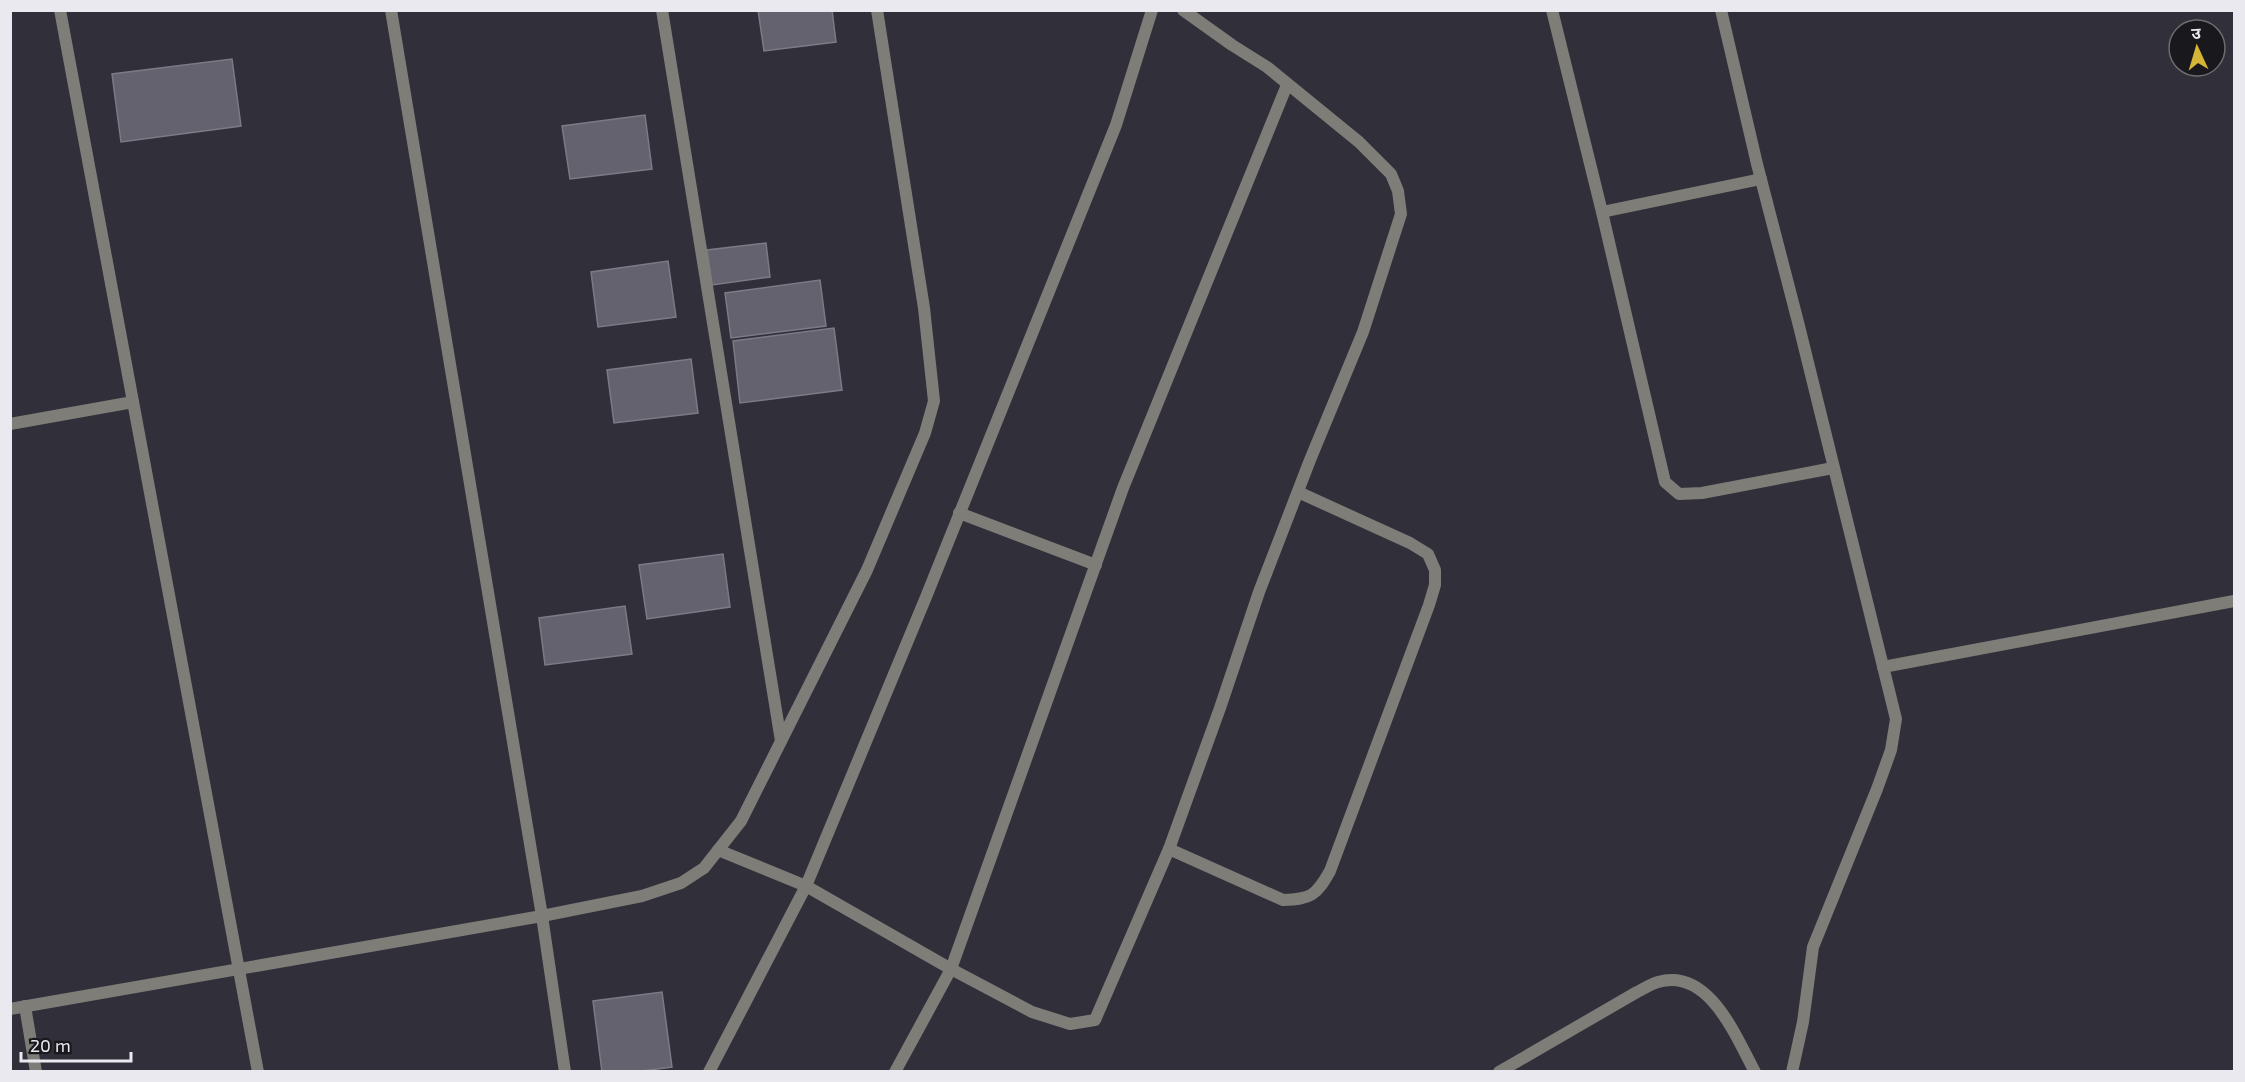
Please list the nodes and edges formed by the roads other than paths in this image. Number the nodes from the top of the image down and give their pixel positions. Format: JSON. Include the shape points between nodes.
{"nodes":[{"id":1,"x":60,"y":10,"type":"edge"},
{"id":2,"x":391,"y":10,"type":"edge"},
{"id":3,"x":662,"y":10,"type":"edge"},
{"id":4,"x":877,"y":10,"type":"edge"},
{"id":5,"x":1152,"y":10,"type":"edge"},
{"id":6,"x":1183,"y":10,"type":"edge"},
{"id":7,"x":1552,"y":10,"type":"edge"},
{"id":8,"x":1721,"y":10,"type":"edge"},
{"id":9,"x":1287,"y":85,"type":"junction"},
{"id":10,"x":1761,"y":179,"type":"junction"},
{"id":11,"x":1602,"y":212,"type":"junction"},
{"id":12,"x":133,"y":402,"type":"junction"},
{"id":13,"x":10,"y":424,"type":"edge"},
{"id":14,"x":1833,"y":468,"type":"junction"},
{"id":15,"x":1298,"y":492,"type":"junction"},
{"id":16,"x":959,"y":513,"type":"junction"},
{"id":17,"x":1096,"y":565,"type":"junction"},
{"id":18,"x":2235,"y":601,"type":"edge"},
{"id":19,"x":1883,"y":667,"type":"junction"},
{"id":20,"x":781,"y":741,"type":"junction"},
{"id":21,"x":1169,"y":849,"type":"junction"},
{"id":22,"x":718,"y":850,"type":"junction"},
{"id":23,"x":806,"y":886,"type":"junction"},
{"id":24,"x":542,"y":916,"type":"junction"},
{"id":25,"x":240,"y":968,"type":"junction"},
{"id":26,"x":951,"y":969,"type":"junction"},
{"id":27,"x":25,"y":1006,"type":"junction"},
{"id":28,"x":10,"y":1009,"type":"edge"},
{"id":29,"x":36,"y":1071,"type":"edge"},
{"id":30,"x":258,"y":1071,"type":"edge"},
{"id":31,"x":565,"y":1071,"type":"edge"},
{"id":32,"x":709,"y":1071,"type":"edge"},
{"id":33,"x":895,"y":1071,"type":"edge"},
{"id":34,"x":1499,"y":1071,"type":"edge"},
{"id":35,"x":1755,"y":1071,"type":"edge"},
{"id":36,"x":1792,"y":1071,"type":"edge"}],
"edges":[{"from":1,"to":12,"type":"street"},
{"from":2,"to":24,"type":"street"},
{"from":3,"to":20,"type":"street"},
{"from":4,"to":20,"type":"street","via":[[924,309],[934,402],[925,433],[867,570]]},
{"from":5,"to":16,"type":"street","via":[[1116,125]]},
{"from":6,"to":9,"type":"street"},
{"from":7,"to":11,"type":"street"},
{"from":8,"to":10,"type":"street"},
{"from":9,"to":15,"type":"street","via":[[1359,142],[1391,174],[1401,214],[1363,332]]},
{"from":9,"to":17,"type":"street","via":[[1123,488]]},
{"from":10,"to":11,"type":"street"},
{"from":10,"to":14,"type":"street"},
{"from":11,"to":14,"type":"street","via":[[1665,482],[1679,494],[1702,493]]},
{"from":12,"to":13,"type":"street"},
{"from":12,"to":25,"type":"street"},
{"from":14,"to":19,"type":"street"},
{"from":15,"to":21,"type":"street"},
{"from":15,"to":21,"type":"street","via":[[1428,554],[1436,570],[1429,605],[1320,890],[1303,900],[1283,900]]},
{"from":16,"to":17,"type":"street"},
{"from":16,"to":23,"type":"street"},
{"from":17,"to":26,"type":"street"},
{"from":18,"to":19,"type":"street"},
{"from":19,"to":36,"type":"street","via":[[1896,719],[1891,750],[1813,947]]},
{"from":20,"to":22,"type":"street","via":[[741,821]]},
{"from":21,"to":26,"type":"street","via":[[1095,1020],[1070,1024],[1032,1012]]},
{"from":22,"to":23,"type":"street"},
{"from":22,"to":24,"type":"street","via":[[704,868],[681,883],[642,896]]},
{"from":23,"to":26,"type":"street"},
{"from":23,"to":32,"type":"street"},
{"from":24,"to":25,"type":"street"},
{"from":24,"to":31,"type":"street"},
{"from":25,"to":27,"type":"street"},
{"from":25,"to":30,"type":"street"},
{"from":26,"to":33,"type":"street"},
{"from":27,"to":28,"type":"street"},
{"from":27,"to":29,"type":"street"},
{"from":34,"to":35,"type":"street","via":[[1637,992],[1659,982],[1674,981],[1692,984],[1710,998]]}]}
